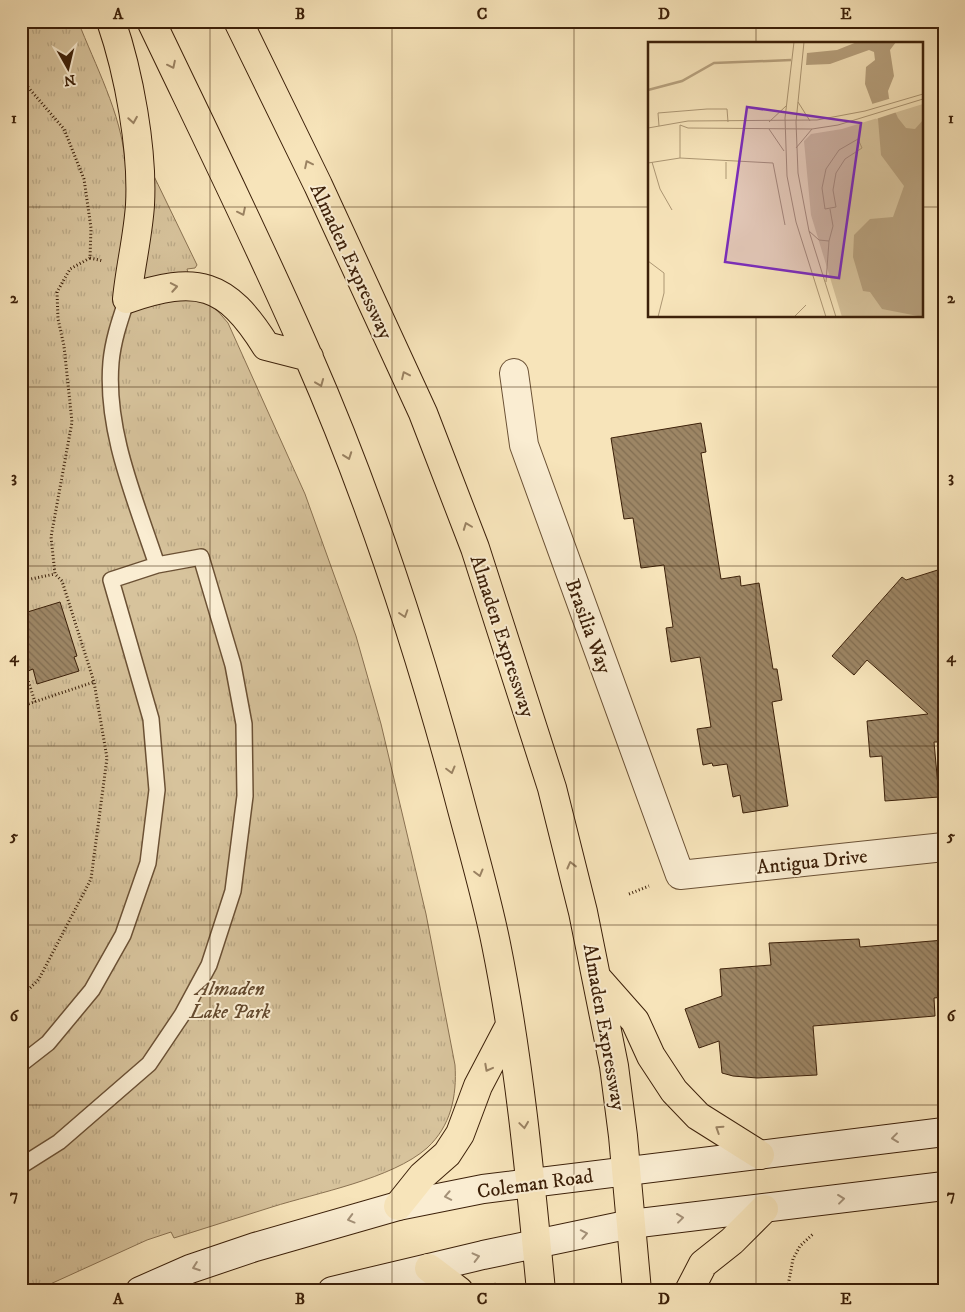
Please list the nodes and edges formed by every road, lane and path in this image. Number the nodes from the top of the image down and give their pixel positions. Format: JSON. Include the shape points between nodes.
{"nodes":[{"id":1,"x":111,"y":21,"type":"edge"},
{"id":2,"x":151,"y":21,"type":"edge"},
{"id":3,"x":238,"y":21,"type":"edge"},
{"id":4,"x":21,"y":79,"type":"edge"},
{"id":5,"x":127,"y":299,"type":"junction"},
{"id":6,"x":309,"y":356,"type":"junction"},
{"id":7,"x":514,"y":373,"type":"dead end"},
{"id":8,"x":157,"y":565,"type":"junction"},
{"id":9,"x":55,"y":574,"type":"junction"},
{"id":10,"x":21,"y":581,"type":"edge"},
{"id":11,"x":21,"y":658,"type":"edge"},
{"id":12,"x":94,"y":682,"type":"junction"},
{"id":13,"x":36,"y":702,"type":"junction"},
{"id":14,"x":21,"y":711,"type":"edge"},
{"id":15,"x":944,"y":848,"type":"edge"},
{"id":16,"x":680,"y":875,"type":"joint"},
{"id":17,"x":649,"y":886,"type":"dead end"},
{"id":18,"x":629,"y":894,"type":"dead end"},
{"id":19,"x":598,"y":978,"type":"junction"},
{"id":20,"x":21,"y":997,"type":"edge"},
{"id":21,"x":510,"y":1025,"type":"junction"},
{"id":22,"x":21,"y":1064,"type":"edge"},
{"id":23,"x":944,"y":1132,"type":"edge"},
{"id":24,"x":760,"y":1156,"type":"junction"},
{"id":25,"x":21,"y":1166,"type":"edge"},
{"id":26,"x":626,"y":1170,"type":"junction"},
{"id":27,"x":531,"y":1183,"type":"junction"},
{"id":28,"x":944,"y":1186,"type":"edge"},
{"id":29,"x":398,"y":1206,"type":"junction"},
{"id":30,"x":764,"y":1209,"type":"junction"},
{"id":31,"x":631,"y":1224,"type":"junction"},
{"id":32,"x":812,"y":1234,"type":"dead end"},
{"id":33,"x":537,"y":1243,"type":"junction"},
{"id":34,"x":429,"y":1268,"type":"junction"},
{"id":35,"x":494,"y":1280,"type":"dead end"},
{"id":36,"x":140,"y":1291,"type":"edge"},
{"id":37,"x":332,"y":1291,"type":"edge"},
{"id":38,"x":459,"y":1291,"type":"edge"},
{"id":39,"x":495,"y":1291,"type":"edge"},
{"id":40,"x":541,"y":1291,"type":"edge"},
{"id":41,"x":637,"y":1291,"type":"edge"},
{"id":42,"x":689,"y":1291,"type":"edge"},
{"id":43,"x":787,"y":1291,"type":"edge"}],
"edges":[{"from":1,"to":5,"type":"main road","one_way":true,"via":[[129,92],[140,180],[138,227]]},
{"from":2,"to":6,"type":"main road","one_way":true},
{"from":19,"to":3,"type":"main road","name":"Almaden Expressway","one_way":true,"via":[[552,788],[475,548],[423,413]]},
{"from":4,"to":9,"type":"path","via":[[64,129],[84,179],[91,228],[90,258],[70,269],[57,292],[72,422],[51,537]]},
{"from":5,"to":6,"type":"main road","one_way":true,"via":[[186,284],[212,289],[246,315],[266,346]]},
{"from":5,"to":8,"type":"lane","via":[[114,336],[111,363],[114,423]]},
{"from":6,"to":21,"type":"main road","one_way":true,"via":[[390,568],[424,676],[496,942]]},
{"from":7,"to":16,"type":"street","name":"Brasilia Way","via":[[524,444]]},
{"from":8,"to":22,"type":"lane","via":[[111,580],[151,719],[157,790],[148,863],[123,935],[92,990],[48,1044]]},
{"from":8,"to":25,"type":"lane","via":[[201,557],[232,665],[244,724],[245,796],[233,890],[209,965],[182,1015],[149,1064],[59,1142]]},
{"from":9,"to":10,"type":"path"},
{"from":9,"to":12,"type":"path","via":[[62,581]]},
{"from":11,"to":13,"type":"path"},
{"from":12,"to":13,"type":"path"},
{"from":12,"to":20,"type":"path","via":[[106,758],[91,879],[39,979]]},
{"from":13,"to":14,"type":"path"},
{"from":15,"to":16,"type":"street","name":"Antigua Drive"},
{"from":17,"to":18,"type":"path"},
{"from":24,"to":19,"type":"main road","one_way":true,"via":[[698,1116],[674,1091],[651,1056],[635,1021]]},
{"from":19,"to":26,"type":"main road","name":"Almaden Expressway","via":[[614,1066]]},
{"from":21,"to":27,"type":"main road","one_way":true},
{"from":21,"to":29,"type":"main road","one_way":true,"via":[[478,1086],[460,1134],[447,1154],[422,1176]]},
{"from":23,"to":24,"type":"street","name":"Coleman Road","one_way":true},
{"from":24,"to":26,"type":"street","name":"Coleman Road"},
{"from":26,"to":27,"type":"street","name":"Coleman Road"},
{"from":26,"to":31,"type":"main road","name":"Almaden Expressway"},
{"from":27,"to":29,"type":"street","name":"Coleman Road","one_way":true},
{"from":27,"to":33,"type":"main road"},
{"from":30,"to":28,"type":"street","one_way":true},
{"from":29,"to":36,"type":"street","name":"Coleman Road","one_way":true,"via":[[255,1246]]},
{"from":31,"to":30,"type":"street","one_way":true},
{"from":30,"to":42,"type":"main road","via":[[732,1241],[702,1264]]},
{"from":33,"to":31,"type":"street","one_way":true},
{"from":31,"to":41,"type":"main road","name":"Almaden Expressway"},
{"from":32,"to":43,"type":"path","via":[[793,1259]]},
{"from":34,"to":33,"type":"street","one_way":true},
{"from":33,"to":40,"type":"main road"},
{"from":34,"to":37,"type":"street"},
{"from":34,"to":38,"type":"main road"},
{"from":35,"to":39,"type":"path"}]}
